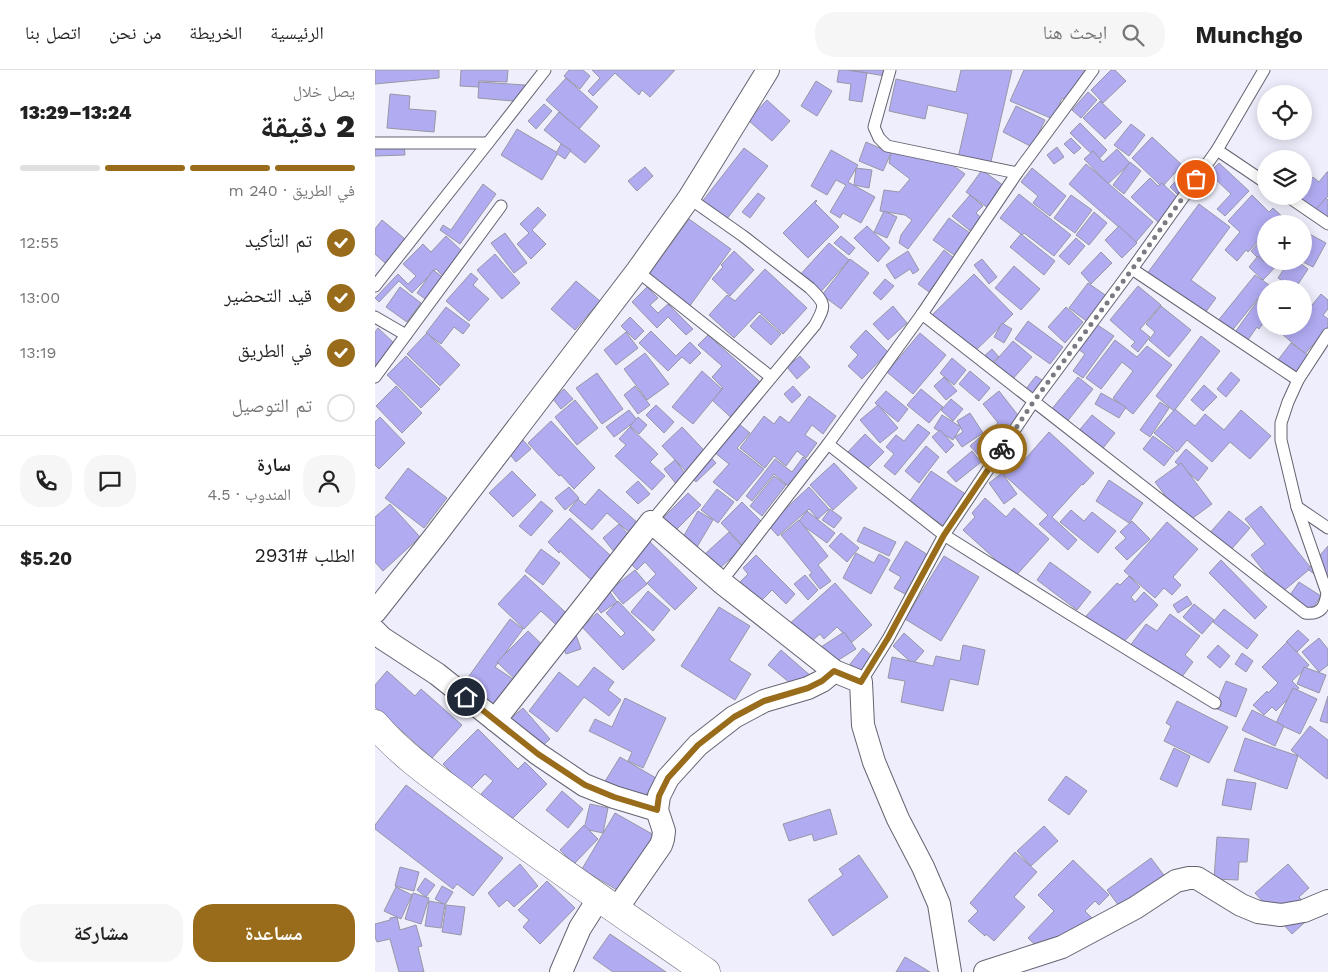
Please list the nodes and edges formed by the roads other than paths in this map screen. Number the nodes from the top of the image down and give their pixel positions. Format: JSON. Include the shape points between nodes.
{"nodes":[{"id":1,"x":545,"y":70,"type":"edge"},
{"id":2,"x":768,"y":70,"type":"edge"},
{"id":3,"x":890,"y":70,"type":"edge"},
{"id":4,"x":1093,"y":70,"type":"edge"},
{"id":5,"x":1264,"y":70,"type":"edge"},
{"id":6,"x":488,"y":143,"type":"junction"},
{"id":7,"x":375,"y":144,"type":"edge"},
{"id":8,"x":1217,"y":150,"type":"junction"},
{"id":9,"x":1017,"y":173,"type":"junction"},
{"id":10,"x":1257,"y":177,"type":"edge"},
{"id":11,"x":689,"y":198,"type":"junction"},
{"id":12,"x":1300,"y":205,"type":"edge"},
{"id":13,"x":501,"y":206,"type":"dead end"},
{"id":14,"x":1328,"y":224,"type":"edge"},
{"id":15,"x":1133,"y":268,"type":"junction"},
{"id":16,"x":637,"y":271,"type":"junction"},
{"id":17,"x":375,"y":286,"type":"edge"},
{"id":18,"x":922,"y":314,"type":"junction"},
{"id":19,"x":375,"y":317,"type":"edge"},
{"id":20,"x":1328,"y":334,"type":"edge"},
{"id":21,"x":406,"y":336,"type":"junction"},
{"id":22,"x":771,"y":377,"type":"junction"},
{"id":23,"x":375,"y":378,"type":"edge"},
{"id":24,"x":1298,"y":380,"type":"junction"},
{"id":25,"x":1034,"y":401,"type":"junction"},
{"id":26,"x":828,"y":444,"type":"junction"},
{"id":27,"x":1297,"y":507,"type":"junction"},
{"id":28,"x":651,"y":522,"type":"junction"},
{"id":29,"x":1328,"y":528,"type":"edge"},
{"id":30,"x":944,"y":535,"type":"junction"},
{"id":31,"x":721,"y":582,"type":"junction"},
{"id":32,"x":375,"y":612,"type":"edge"},
{"id":33,"x":375,"y":631,"type":"edge"},
{"id":34,"x":834,"y":671,"type":"junction"},
{"id":35,"x":861,"y":682,"type":"junction"},
{"id":36,"x":1215,"y":703,"type":"dead end"},
{"id":37,"x":495,"y":720,"type":"junction"},
{"id":38,"x":375,"y":724,"type":"edge"},
{"id":39,"x":657,"y":810,"type":"junction"},
{"id":40,"x":1328,"y":901,"type":"edge"},
{"id":41,"x":607,"y":904,"type":"junction"},
{"id":42,"x":561,"y":972,"type":"edge"},
{"id":43,"x":706,"y":972,"type":"edge"},
{"id":44,"x":950,"y":972,"type":"edge"},
{"id":45,"x":985,"y":972,"type":"edge"}],
"edges":[{"from":1,"to":6,"type":"lane"},
{"from":2,"to":11,"type":"street"},
{"from":3,"to":9,"type":"lane","via":[[874,127],[887,146]]},
{"from":4,"to":9,"type":"lane"},
{"from":5,"to":8,"type":"lane"},
{"from":6,"to":7,"type":"lane"},
{"from":6,"to":17,"type":"lane"},
{"from":8,"to":10,"type":"lane"},
{"from":8,"to":15,"type":"lane"},
{"from":9,"to":18,"type":"lane"},
{"from":11,"to":16,"type":"street"},
{"from":11,"to":22,"type":"lane","via":[[743,236],[820,298],[822,312],[815,325]]},
{"from":12,"to":14,"type":"lane"},
{"from":13,"to":21,"type":"lane"},
{"from":15,"to":24,"type":"lane"},
{"from":15,"to":25,"type":"lane"},
{"from":16,"to":22,"type":"lane"},
{"from":16,"to":32,"type":"street"},
{"from":18,"to":25,"type":"lane"},
{"from":18,"to":26,"type":"lane"},
{"from":19,"to":21,"type":"lane"},
{"from":20,"to":24,"type":"lane"},
{"from":21,"to":23,"type":"lane"},
{"from":22,"to":28,"type":"lane"},
{"from":24,"to":27,"type":"lane","via":[[1281,423],[1281,440]]},
{"from":25,"to":27,"type":"lane","via":[[1305,613],[1313,614],[1326,604],[1327,593]]},
{"from":25,"to":30,"type":"lane"},
{"from":26,"to":30,"type":"lane"},
{"from":26,"to":31,"type":"lane"},
{"from":27,"to":29,"type":"lane"},
{"from":28,"to":31,"type":"street"},
{"from":28,"to":37,"type":"street"},
{"from":30,"to":35,"type":"lane"},
{"from":30,"to":36,"type":"lane"},
{"from":31,"to":34,"type":"street"},
{"from":33,"to":37,"type":"street"},
{"from":34,"to":35,"type":"street"},
{"from":34,"to":39,"type":"street","via":[[808,688],[764,701],[734,717],[698,745],[668,778],[659,796]]},
{"from":35,"to":44,"type":"street","via":[[863,725],[873,762],[939,904]]},
{"from":37,"to":39,"type":"street","via":[[585,785]]},
{"from":38,"to":41,"type":"main road","via":[[422,768]]},
{"from":39,"to":41,"type":"street","via":[[664,831],[661,845]]},
{"from":40,"to":45,"type":"street","via":[[1304,911],[1281,915],[1258,912],[1241,906],[1197,878],[1189,878],[1176,881],[1135,908],[1062,946]]},
{"from":41,"to":42,"type":"street","via":[[580,928]]},
{"from":41,"to":43,"type":"main road"}]}
